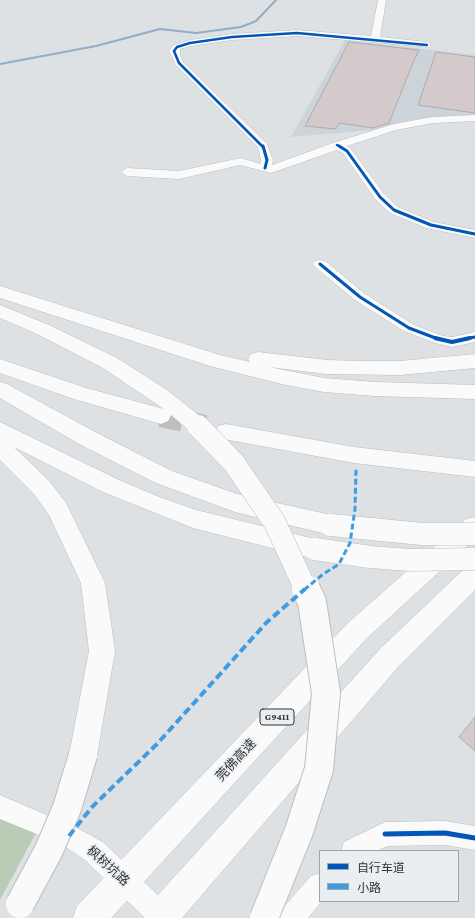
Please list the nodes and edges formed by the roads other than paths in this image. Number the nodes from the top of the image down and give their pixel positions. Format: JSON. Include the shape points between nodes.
{"nodes":[{"id":1,"x":382,"y":0,"type":"edge"},
{"id":2,"x":376,"y":40,"type":"junction"},
{"id":3,"x":427,"y":46,"type":"dead end"},
{"id":4,"x":475,"y":118,"type":"edge"},
{"id":5,"x":337,"y":145,"type":"junction"},
{"id":6,"x":265,"y":168,"type":"junction"},
{"id":7,"x":127,"y":172,"type":"dead end"},
{"id":8,"x":475,"y":234,"type":"edge"},
{"id":9,"x":320,"y":264,"type":"dead end"},
{"id":10,"x":0,"y":292,"type":"edge"},
{"id":11,"x":0,"y":311,"type":"edge"},
{"id":12,"x":137,"y":336,"type":"junction"},
{"id":13,"x":475,"y":337,"type":"edge"},
{"id":14,"x":475,"y":361,"type":"edge"},
{"id":15,"x":0,"y":366,"type":"edge"},
{"id":16,"x":0,"y":389,"type":"edge"},
{"id":17,"x":475,"y":392,"type":"edge"},
{"id":18,"x":161,"y":416,"type":"tunnel mouth"},
{"id":19,"x":0,"y":430,"type":"edge"},
{"id":20,"x":226,"y":432,"type":"tunnel mouth"},
{"id":21,"x":0,"y":446,"type":"edge"},
{"id":22,"x":475,"y":469,"type":"edge"},
{"id":23,"x":475,"y":525,"type":"edge"},
{"id":24,"x":475,"y":534,"type":"edge"},
{"id":25,"x":475,"y":559,"type":"edge"},
{"id":26,"x":475,"y":574,"type":"edge"},
{"id":27,"x":0,"y":807,"type":"edge"},
{"id":28,"x":475,"y":838,"type":"edge"},
{"id":29,"x":356,"y":850,"type":"edge"},
{"id":30,"x":319,"y":887,"type":"edge"},
{"id":31,"x":16,"y":911,"type":"edge"},
{"id":32,"x":89,"y":918,"type":"edge"},
{"id":33,"x":162,"y":918,"type":"edge"},
{"id":34,"x":264,"y":918,"type":"edge"},
{"id":35,"x":292,"y":918,"type":"edge"}],
"edges":[{"from":1,"to":2,"type":"street"},
{"from":2,"to":3,"type":"street"},
{"from":2,"to":6,"type":"street","via":[[297,33],[232,37],[177,47],[174,51],[179,63],[263,146]]},
{"from":4,"to":5,"type":"street","via":[[414,122]]},
{"from":5,"to":6,"type":"street","via":[[275,168]]},
{"from":5,"to":8,"type":"street","via":[[347,151],[380,197],[394,210],[431,225]]},
{"from":6,"to":7,"type":"street","via":[[241,161],[172,176]]},
{"from":9,"to":13,"type":"street","via":[[360,297],[409,328],[452,342]]},
{"from":10,"to":12,"type":"highway"},
{"from":11,"to":34,"type":"highway","bridge":true,"via":[[42,329],[110,364],[160,395],[198,426],[234,463],[275,523],[312,602],[326,693],[319,769],[299,831]]},
{"from":12,"to":14,"type":"highway","via":[[254,359],[327,367],[400,368]]},
{"from":12,"to":17,"type":"highway","via":[[252,371],[324,385],[375,390]]},
{"from":15,"to":18,"type":"highway","via":[[81,394]]},
{"from":16,"to":24,"type":"highway","bridge":true,"via":[[164,477],[235,503],[331,525],[422,534]]},
{"from":19,"to":25,"type":"highway","bridge":true,"via":[[150,503],[233,530],[315,549],[370,558]]},
{"from":20,"to":22,"type":"highway","via":[[328,451]]},
{"from":21,"to":31,"type":"highway","bridge":true,"via":[[42,488],[58,510],[93,583],[102,651],[83,755],[67,808],[49,850]]},
{"from":23,"to":32,"type":"highway","name":"莞佛高速","number":"G9411","via":[[358,630]]},
{"from":26,"to":33,"type":"highway","via":[[390,657]]},
{"from":27,"to":33,"type":"street","name":"枫树坑路","via":[[69,836],[94,852]]},
{"from":28,"to":29,"type":"street","via":[[446,833],[385,834]]},
{"from":30,"to":35,"type":"street"}]}
